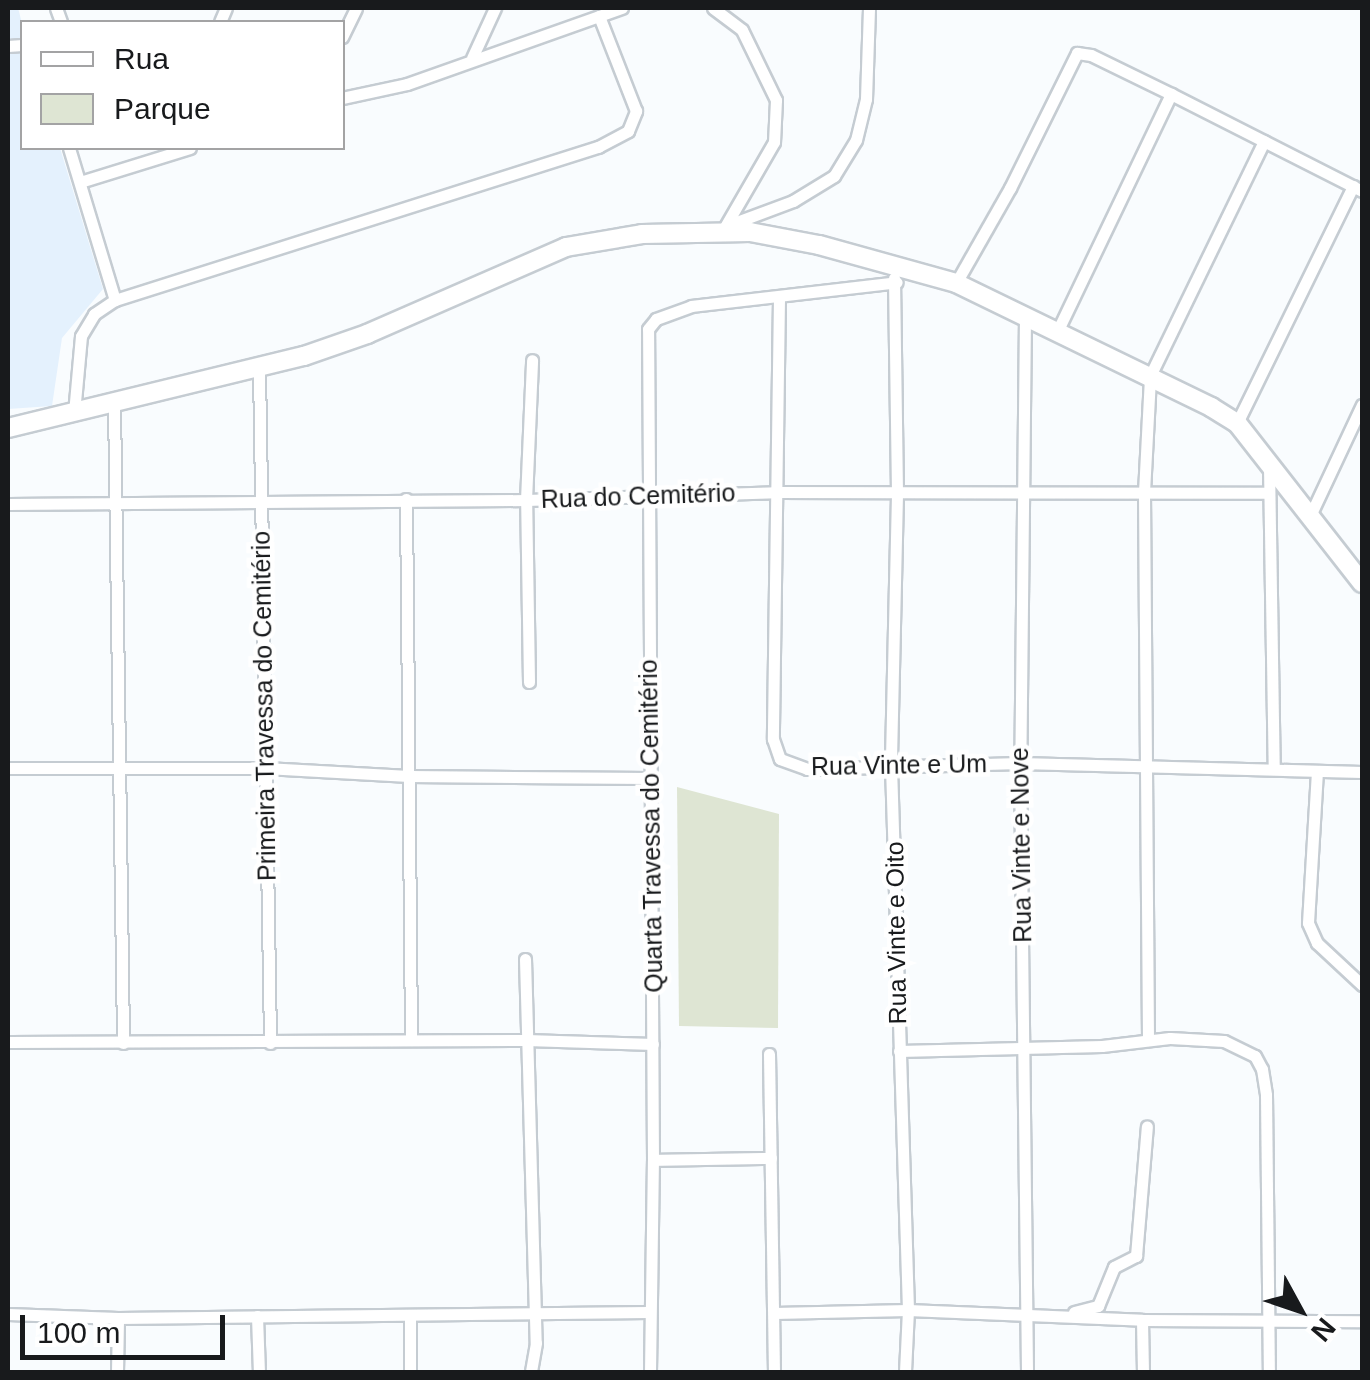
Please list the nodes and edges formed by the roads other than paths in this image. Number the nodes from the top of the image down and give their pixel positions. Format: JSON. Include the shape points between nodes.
{"nodes":[{"id":1,"x":356,"y":8,"type":"edge"},
{"id":2,"x":495,"y":8,"type":"edge"},
{"id":3,"x":622,"y":8,"type":"edge"},
{"id":4,"x":714,"y":8,"type":"edge"},
{"id":5,"x":869,"y":8,"type":"edge"},
{"id":6,"x":599,"y":16,"type":"junction"},
{"id":7,"x":345,"y":31,"type":"edge"},
{"id":8,"x":472,"y":58,"type":"junction"},
{"id":9,"x":1171,"y":94,"type":"junction"},
{"id":10,"x":345,"y":97,"type":"edge"},
{"id":11,"x":1264,"y":141,"type":"junction"},
{"id":12,"x":70,"y":150,"type":"edge"},
{"id":13,"x":184,"y":150,"type":"edge"},
{"id":14,"x":80,"y":182,"type":"junction"},
{"id":15,"x":1358,"y":189,"type":"edge"},
{"id":16,"x":725,"y":228,"type":"junction"},
{"id":17,"x":881,"y":263,"type":"junction"},
{"id":18,"x":897,"y":282,"type":"junction"},
{"id":19,"x":956,"y":283,"type":"junction"},
{"id":20,"x":779,"y":298,"type":"junction"},
{"id":21,"x":114,"y":300,"type":"junction"},
{"id":22,"x":1024,"y":317,"type":"junction"},
{"id":23,"x":1057,"y":332,"type":"junction"},
{"id":24,"x":532,"y":360,"type":"dead end"},
{"id":25,"x":258,"y":369,"type":"junction"},
{"id":26,"x":1150,"y":376,"type":"junction"},
{"id":27,"x":114,"y":403,"type":"junction"},
{"id":28,"x":1362,"y":405,"type":"edge"},
{"id":29,"x":74,"y":412,"type":"junction"},
{"id":30,"x":1237,"y":424,"type":"junction"},
{"id":31,"x":8,"y":428,"type":"edge"},
{"id":32,"x":1269,"y":466,"type":"junction"},
{"id":33,"x":776,"y":492,"type":"junction"},
{"id":34,"x":1144,"y":492,"type":"junction"},
{"id":35,"x":1268,"y":493,"type":"junction"},
{"id":36,"x":648,"y":494,"type":"junction"},
{"id":37,"x":897,"y":494,"type":"junction"},
{"id":38,"x":1022,"y":494,"type":"junction"},
{"id":39,"x":406,"y":499,"type":"junction"},
{"id":40,"x":262,"y":500,"type":"junction"},
{"id":41,"x":526,"y":500,"type":"junction"},
{"id":42,"x":116,"y":502,"type":"junction"},
{"id":43,"x":8,"y":504,"type":"edge"},
{"id":44,"x":1309,"y":518,"type":"junction"},
{"id":45,"x":1362,"y":583,"type":"edge"},
{"id":46,"x":529,"y":682,"type":"dead end"},
{"id":47,"x":1020,"y":763,"type":"junction"},
{"id":48,"x":1148,"y":765,"type":"junction"},
{"id":49,"x":891,"y":766,"type":"junction"},
{"id":50,"x":8,"y":768,"type":"edge"},
{"id":51,"x":120,"y":768,"type":"junction"},
{"id":52,"x":265,"y":768,"type":"junction"},
{"id":53,"x":1274,"y":770,"type":"junction"},
{"id":54,"x":1317,"y":771,"type":"junction"},
{"id":55,"x":1362,"y":772,"type":"edge"},
{"id":56,"x":409,"y":776,"type":"junction"},
{"id":57,"x":650,"y":778,"type":"junction"},
{"id":58,"x":525,"y":959,"type":"dead end"},
{"id":59,"x":1362,"y":985,"type":"edge"},
{"id":60,"x":1148,"y":1039,"type":"junction"},
{"id":61,"x":411,"y":1040,"type":"junction"},
{"id":62,"x":526,"y":1040,"type":"junction"},
{"id":63,"x":8,"y":1042,"type":"edge"},
{"id":64,"x":123,"y":1042,"type":"junction"},
{"id":65,"x":270,"y":1043,"type":"junction"},
{"id":66,"x":652,"y":1044,"type":"junction"},
{"id":67,"x":1023,"y":1045,"type":"junction"},
{"id":68,"x":898,"y":1051,"type":"junction"},
{"id":69,"x":769,"y":1054,"type":"dead end"},
{"id":70,"x":1147,"y":1126,"type":"dead end"},
{"id":71,"x":770,"y":1158,"type":"junction"},
{"id":72,"x":653,"y":1160,"type":"junction"},
{"id":73,"x":908,"y":1310,"type":"junction"},
{"id":74,"x":648,"y":1312,"type":"junction"},
{"id":75,"x":535,"y":1313,"type":"junction"},
{"id":76,"x":774,"y":1313,"type":"junction"},
{"id":77,"x":1027,"y":1313,"type":"junction"},
{"id":78,"x":8,"y":1314,"type":"edge"},
{"id":79,"x":1060,"y":1315,"type":"junction"},
{"id":80,"x":257,"y":1316,"type":"junction"},
{"id":81,"x":410,"y":1316,"type":"junction"},
{"id":82,"x":118,"y":1318,"type":"junction"},
{"id":83,"x":1142,"y":1320,"type":"junction"},
{"id":84,"x":1362,"y":1320,"type":"edge"},
{"id":85,"x":1269,"y":1321,"type":"junction"},
{"id":86,"x":117,"y":1372,"type":"edge"},
{"id":87,"x":259,"y":1372,"type":"edge"},
{"id":88,"x":410,"y":1372,"type":"edge"},
{"id":89,"x":531,"y":1372,"type":"edge"},
{"id":90,"x":650,"y":1372,"type":"edge"},
{"id":91,"x":774,"y":1372,"type":"edge"},
{"id":92,"x":905,"y":1372,"type":"edge"},
{"id":93,"x":1026,"y":1372,"type":"edge"},
{"id":94,"x":1143,"y":1372,"type":"edge"},
{"id":95,"x":1269,"y":1372,"type":"edge"}],
"edges":[{"from":1,"to":7,"type":"street"},
{"from":2,"to":8,"type":"street"},
{"from":3,"to":6,"type":"street"},
{"from":4,"to":16,"type":"street","via":[[742,30],[776,100],[774,142]]},
{"from":5,"to":16,"type":"street","via":[[866,99],[856,140],[834,176],[794,201]]},
{"from":6,"to":8,"type":"street"},
{"from":6,"to":21,"type":"street","via":[[636,111],[628,131]]},
{"from":8,"to":10,"type":"street","via":[[408,84]]},
{"from":9,"to":11,"type":"street"},
{"from":9,"to":19,"type":"street","via":[[1091,55],[1074,55]]},
{"from":9,"to":23,"type":"street"},
{"from":11,"to":15,"type":"street"},
{"from":11,"to":26,"type":"street"},
{"from":12,"to":14,"type":"street"},
{"from":13,"to":14,"type":"street"},
{"from":14,"to":21,"type":"street"},
{"from":15,"to":30,"type":"street"},
{"from":16,"to":17,"type":"main road"},
{"from":16,"to":25,"type":"main road","via":[[566,247],[367,334]]},
{"from":17,"to":18,"type":"street"},
{"from":17,"to":19,"type":"main road"},
{"from":18,"to":20,"type":"street"},
{"from":18,"to":37,"type":"street","name":"Rua Vinte e Oito"},
{"from":19,"to":22,"type":"main road"},
{"from":20,"to":33,"type":"street","name":"Rua Vinte e Um"},
{"from":20,"to":36,"type":"street","name":"Quarta Travessa do Cemitério","via":[[691,306],[656,319],[648,329]]},
{"from":21,"to":29,"type":"street","via":[[80,336]]},
{"from":22,"to":23,"type":"main road"},
{"from":22,"to":38,"type":"street","name":"Rua Vinte e Nove"},
{"from":23,"to":26,"type":"main road"},
{"from":24,"to":41,"type":"street"},
{"from":25,"to":27,"type":"main road"},
{"from":25,"to":40,"type":"street","name":"Primeira Travessa do Cemitério"},
{"from":26,"to":30,"type":"main road"},
{"from":26,"to":34,"type":"street"},
{"from":27,"to":29,"type":"main road"},
{"from":27,"to":42,"type":"street"},
{"from":28,"to":44,"type":"street"},
{"from":29,"to":31,"type":"main road"},
{"from":30,"to":32,"type":"main road"},
{"from":32,"to":35,"type":"street"},
{"from":32,"to":44,"type":"main road"},
{"from":33,"to":36,"type":"street","name":"Rua do Cemitério"},
{"from":33,"to":37,"type":"street","name":"Rua do Cemitério"},
{"from":33,"to":49,"type":"street","name":"Rua Vinte e Um","via":[[775,753],[807,769]]},
{"from":34,"to":35,"type":"street","name":"Rua do Cemitério"},
{"from":34,"to":38,"type":"street","name":"Rua do Cemitério"},
{"from":34,"to":48,"type":"street"},
{"from":35,"to":53,"type":"street"},
{"from":36,"to":41,"type":"street","name":"Rua do Cemitério"},
{"from":36,"to":57,"type":"street","name":"Quarta Travessa do Cemitério"},
{"from":37,"to":38,"type":"street","name":"Rua do Cemitério"},
{"from":37,"to":49,"type":"street","name":"Rua Vinte e Oito"},
{"from":38,"to":47,"type":"street","name":"Rua Vinte e Nove"},
{"from":39,"to":40,"type":"street","name":"Rua do Cemitério"},
{"from":39,"to":41,"type":"street","name":"Rua do Cemitério"},
{"from":39,"to":56,"type":"street"},
{"from":40,"to":42,"type":"street","name":"Rua do Cemitério"},
{"from":40,"to":52,"type":"street","name":"Primeira Travessa do Cemitério"},
{"from":41,"to":46,"type":"street"},
{"from":42,"to":43,"type":"street","name":"Rua do Cemitério"},
{"from":42,"to":51,"type":"street"},
{"from":44,"to":45,"type":"main road"},
{"from":47,"to":48,"type":"street","name":"Rua Vinte e Um"},
{"from":47,"to":49,"type":"street","name":"Rua Vinte e Um"},
{"from":47,"to":67,"type":"street","name":"Rua Vinte e Nove"},
{"from":48,"to":53,"type":"street","name":"Rua Vinte e Um"},
{"from":48,"to":60,"type":"street"},
{"from":49,"to":68,"type":"street","name":"Rua Vinte e Oito"},
{"from":50,"to":51,"type":"street"},
{"from":51,"to":52,"type":"street"},
{"from":51,"to":64,"type":"street"},
{"from":52,"to":56,"type":"street"},
{"from":52,"to":65,"type":"street","name":"Primeira Travessa do Cemitério"},
{"from":53,"to":54,"type":"street","name":"Rua Vinte e Um"},
{"from":54,"to":55,"type":"street","name":"Rua Vinte e Um"},
{"from":54,"to":59,"type":"street","via":[[1308,923],[1317,943]]},
{"from":56,"to":57,"type":"street"},
{"from":56,"to":61,"type":"street"},
{"from":57,"to":66,"type":"street","name":"Quarta Travessa do Cemitério"},
{"from":58,"to":62,"type":"street"},
{"from":60,"to":67,"type":"street"},
{"from":60,"to":85,"type":"street","via":[[1224,1042],[1259,1060],[1266,1095]]},
{"from":61,"to":62,"type":"street"},
{"from":61,"to":65,"type":"street"},
{"from":62,"to":66,"type":"street"},
{"from":62,"to":75,"type":"street"},
{"from":63,"to":64,"type":"street"},
{"from":64,"to":65,"type":"street"},
{"from":66,"to":72,"type":"street","name":"Quarta Travessa do Cemitério"},
{"from":67,"to":68,"type":"street"},
{"from":67,"to":77,"type":"street","name":"Rua Vinte e Nove"},
{"from":68,"to":73,"type":"street","name":"Rua Vinte e Oito"},
{"from":69,"to":71,"type":"street"},
{"from":70,"to":79,"type":"street","via":[[1136,1256],[1114,1267],[1098,1306]]},
{"from":71,"to":72,"type":"street"},
{"from":71,"to":76,"type":"street"},
{"from":72,"to":74,"type":"street","name":"Quarta Travessa do Cemitério"},
{"from":73,"to":76,"type":"street"},
{"from":73,"to":77,"type":"street"},
{"from":73,"to":92,"type":"street","name":"Rua Vinte e Oito"},
{"from":74,"to":75,"type":"street"},
{"from":74,"to":90,"type":"street","name":"Quarta Travessa do Cemitério"},
{"from":75,"to":81,"type":"street"},
{"from":75,"to":89,"type":"street"},
{"from":76,"to":91,"type":"street"},
{"from":77,"to":79,"type":"street"},
{"from":77,"to":93,"type":"street","name":"Rua Vinte e Nove"},
{"from":78,"to":82,"type":"street"},
{"from":79,"to":83,"type":"street"},
{"from":80,"to":81,"type":"street"},
{"from":80,"to":82,"type":"street"},
{"from":80,"to":87,"type":"street"},
{"from":81,"to":88,"type":"street"},
{"from":82,"to":86,"type":"street"},
{"from":83,"to":85,"type":"street"},
{"from":83,"to":94,"type":"street"},
{"from":84,"to":85,"type":"street"},
{"from":85,"to":95,"type":"street"}]}
